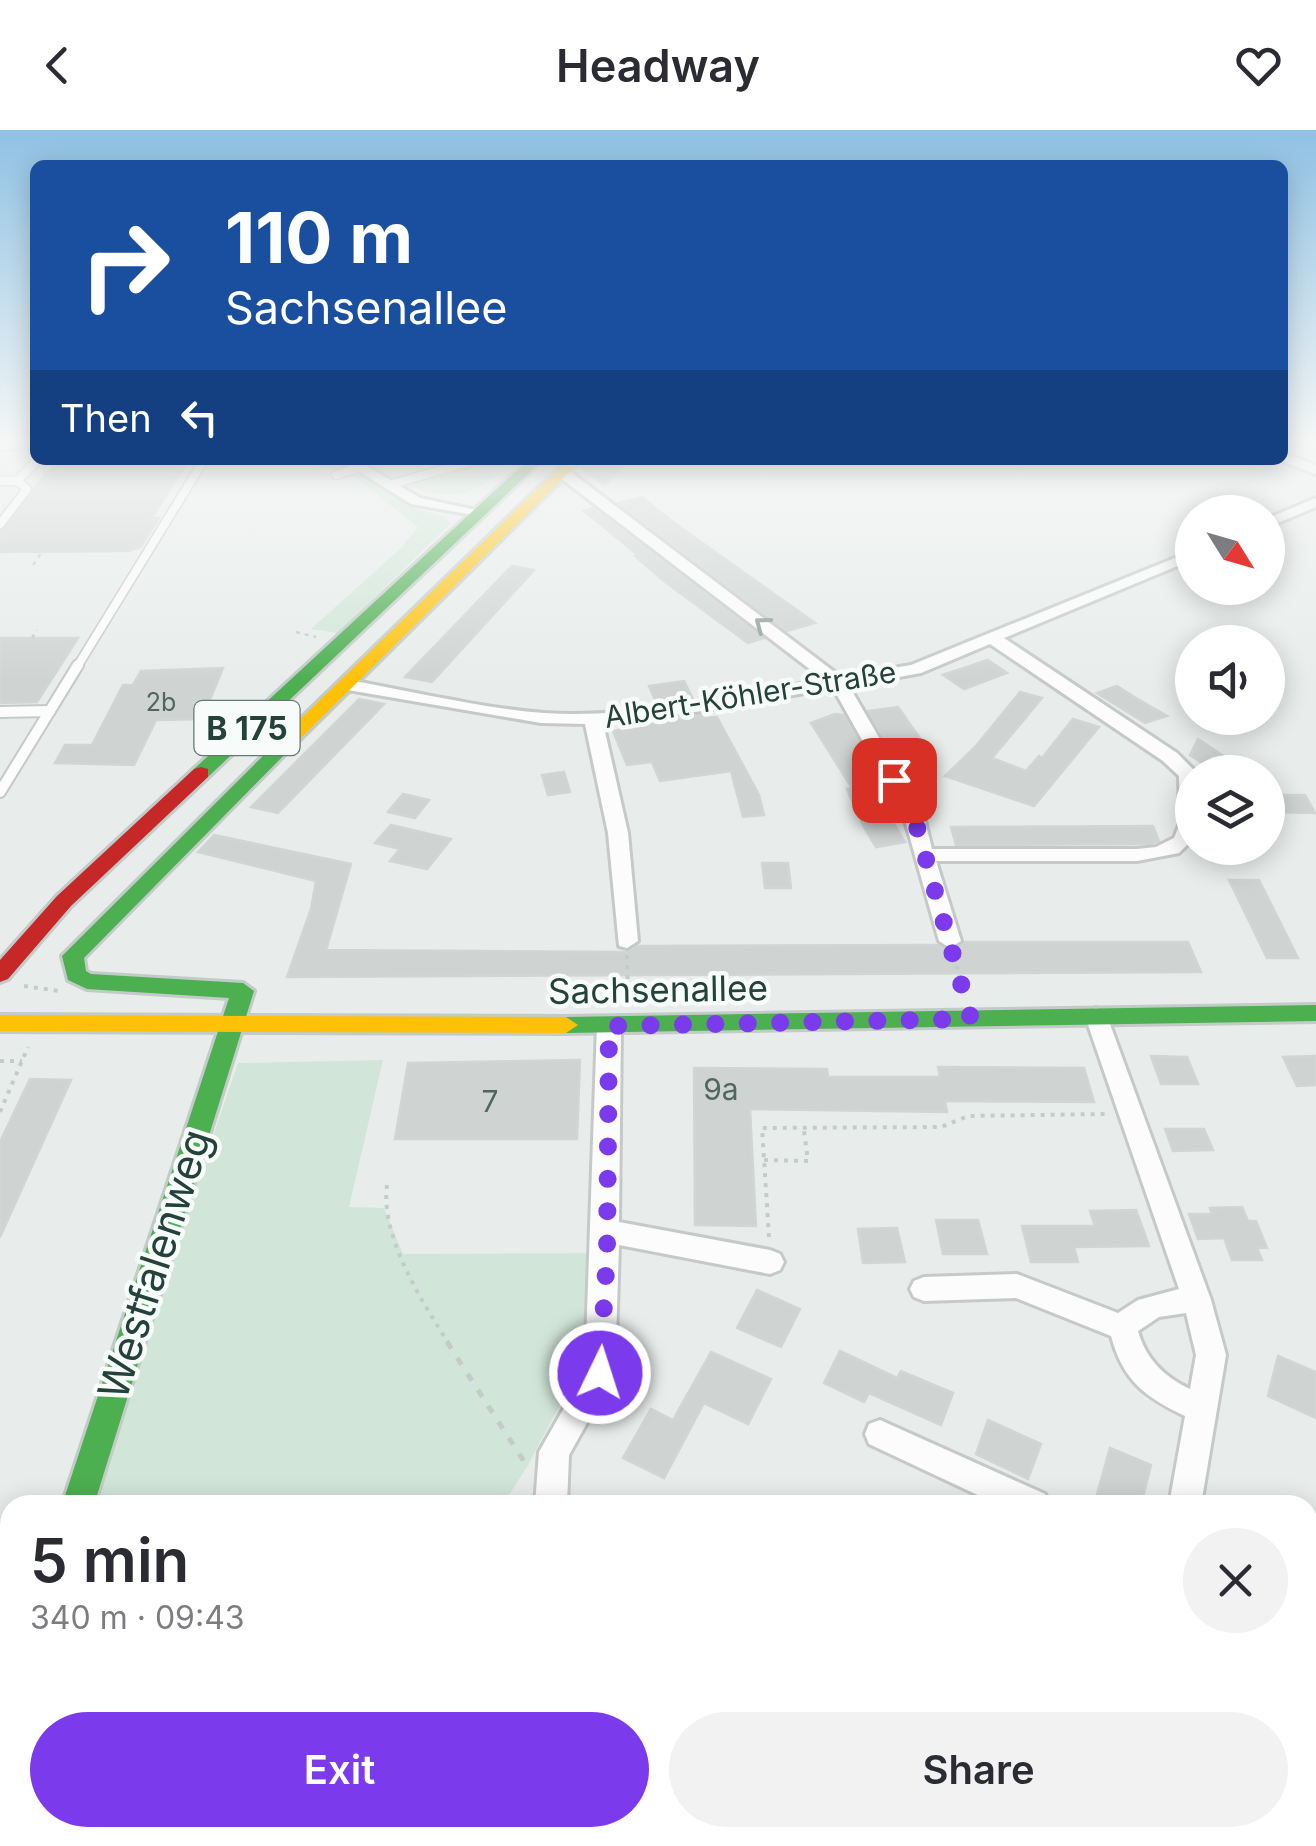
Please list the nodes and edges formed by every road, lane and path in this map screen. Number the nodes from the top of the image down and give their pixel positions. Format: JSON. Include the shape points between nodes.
{"nodes":[{"id":1,"x":166,"y":522,"type":"edge"},
{"id":2,"x":468,"y":522,"type":"edge"},
{"id":3,"x":513,"y":522,"type":"edge"},
{"id":4,"x":639,"y":522,"type":"edge"},
{"id":5,"x":42,"y":552,"type":"dead end"},
{"id":6,"x":1175,"y":562,"type":"edge"},
{"id":7,"x":33,"y":565,"type":"dead end"},
{"id":8,"x":37,"y":630,"type":"dead end"},
{"id":9,"x":990,"y":637,"type":"junction"},
{"id":10,"x":32,"y":638,"type":"dead end"},
{"id":11,"x":840,"y":683,"type":"junction"},
{"id":12,"x":348,"y":686,"type":"junction"},
{"id":13,"x":50,"y":711,"type":"junction"},
{"id":14,"x":0,"y":712,"type":"edge"},
{"id":15,"x":593,"y":719,"type":"junction"},
{"id":16,"x":0,"y":792,"type":"edge"},
{"id":17,"x":924,"y":855,"type":"junction"},
{"id":18,"x":627,"y":940,"type":"joint"},
{"id":19,"x":950,"y":941,"type":"joint"},
{"id":20,"x":10,"y":980,"type":"edge"},
{"id":21,"x":58,"y":991,"type":"dead end"},
{"id":22,"x":1316,"y":1014,"type":"edge"},
{"id":23,"x":1096,"y":1016,"type":"junction"},
{"id":24,"x":971,"y":1019,"type":"junction"},
{"id":25,"x":0,"y":1023,"type":"edge"},
{"id":26,"x":230,"y":1024,"type":"junction"},
{"id":27,"x":619,"y":1025,"type":"junction"},
{"id":28,"x":0,"y":1061,"type":"edge"},
{"id":29,"x":22,"y":1061,"type":"dead end"},
{"id":30,"x":1131,"y":1114,"type":"junction"},
{"id":31,"x":804,"y":1128,"type":"junction"},
{"id":32,"x":764,"y":1160,"type":"junction"},
{"id":33,"x":387,"y":1184,"type":"dead end"},
{"id":34,"x":606,"y":1230,"type":"junction"},
{"id":35,"x":770,"y":1262,"type":"joint"},
{"id":36,"x":924,"y":1289,"type":"dead end"},
{"id":37,"x":1197,"y":1300,"type":"junction"},
{"id":38,"x":1122,"y":1328,"type":"junction"},
{"id":39,"x":1204,"y":1410,"type":"junction"},
{"id":40,"x":880,"y":1434,"type":"dead end"},
{"id":41,"x":81,"y":1495,"type":"edge"},
{"id":42,"x":546,"y":1495,"type":"edge"},
{"id":43,"x":552,"y":1495,"type":"edge"},
{"id":44,"x":1012,"y":1495,"type":"edge"},
{"id":45,"x":1187,"y":1495,"type":"edge"}],
"edges":[{"from":1,"to":13,"type":"lane"},
{"from":2,"to":20,"type":"street","number":"B 175","via":[[64,901]]},
{"from":3,"to":12,"type":"street"},
{"from":11,"to":4,"type":"street","one_way":true},
{"from":5,"to":7,"type":"path"},
{"from":6,"to":9,"type":"street","name":"Albert-Köhler-Straße"},
{"from":8,"to":10,"type":"path"},
{"from":9,"to":11,"type":"street","name":"Albert-Köhler-Straße","via":[[915,669]]},
{"from":9,"to":17,"type":"street","via":[[1170,756],[1188,775],[1190,827],[1182,845],[1165,854]]},
{"from":11,"to":15,"type":"street","name":"Albert-Köhler-Straße"},
{"from":11,"to":17,"type":"street","via":[[913,813]]},
{"from":12,"to":15,"type":"street","name":"Albert-Köhler-Straße","via":[[541,718]]},
{"from":12,"to":26,"type":"street","via":[[74,956],[76,975],[87,981],[243,991]]},
{"from":13,"to":14,"type":"lane"},
{"from":13,"to":16,"type":"lane"},
{"from":15,"to":18,"type":"street","via":[[618,833]]},
{"from":17,"to":19,"type":"street"},
{"from":18,"to":27,"type":"path"},
{"from":19,"to":24,"type":"path"},
{"from":20,"to":21,"type":"path"},
{"from":22,"to":23,"type":"street","name":"Sachsenallee"},
{"from":23,"to":24,"type":"street","name":"Sachsenallee"},
{"from":23,"to":30,"type":"street"},
{"from":24,"to":27,"type":"street","name":"Sachsenallee"},
{"from":25,"to":26,"type":"street","name":"Sachsenallee"},
{"from":26,"to":27,"type":"street","name":"Sachsenallee"},
{"from":26,"to":41,"type":"street","name":"Westfalenweg"},
{"from":27,"to":34,"type":"street"},
{"from":28,"to":29,"type":"path"},
{"from":30,"to":31,"type":"path","via":[[968,1116],[941,1128]]},
{"from":30,"to":37,"type":"street"},
{"from":31,"to":32,"type":"path","via":[[762,1128]]},
{"from":31,"to":32,"type":"path","via":[[808,1161]]},
{"from":32,"to":35,"type":"path"},
{"from":33,"to":42,"type":"path","via":[[384,1208],[418,1296]]},
{"from":34,"to":35,"type":"street"},
{"from":34,"to":43,"type":"street","via":[[600,1373],[554,1452]]},
{"from":36,"to":38,"type":"street","via":[[1016,1286]]},
{"from":37,"to":38,"type":"street","via":[[1137,1311]]},
{"from":37,"to":39,"type":"street","via":[[1210,1354]]},
{"from":38,"to":39,"type":"street","via":[[1132,1361],[1165,1392]]},
{"from":39,"to":45,"type":"street"},
{"from":40,"to":44,"type":"street"}]}
